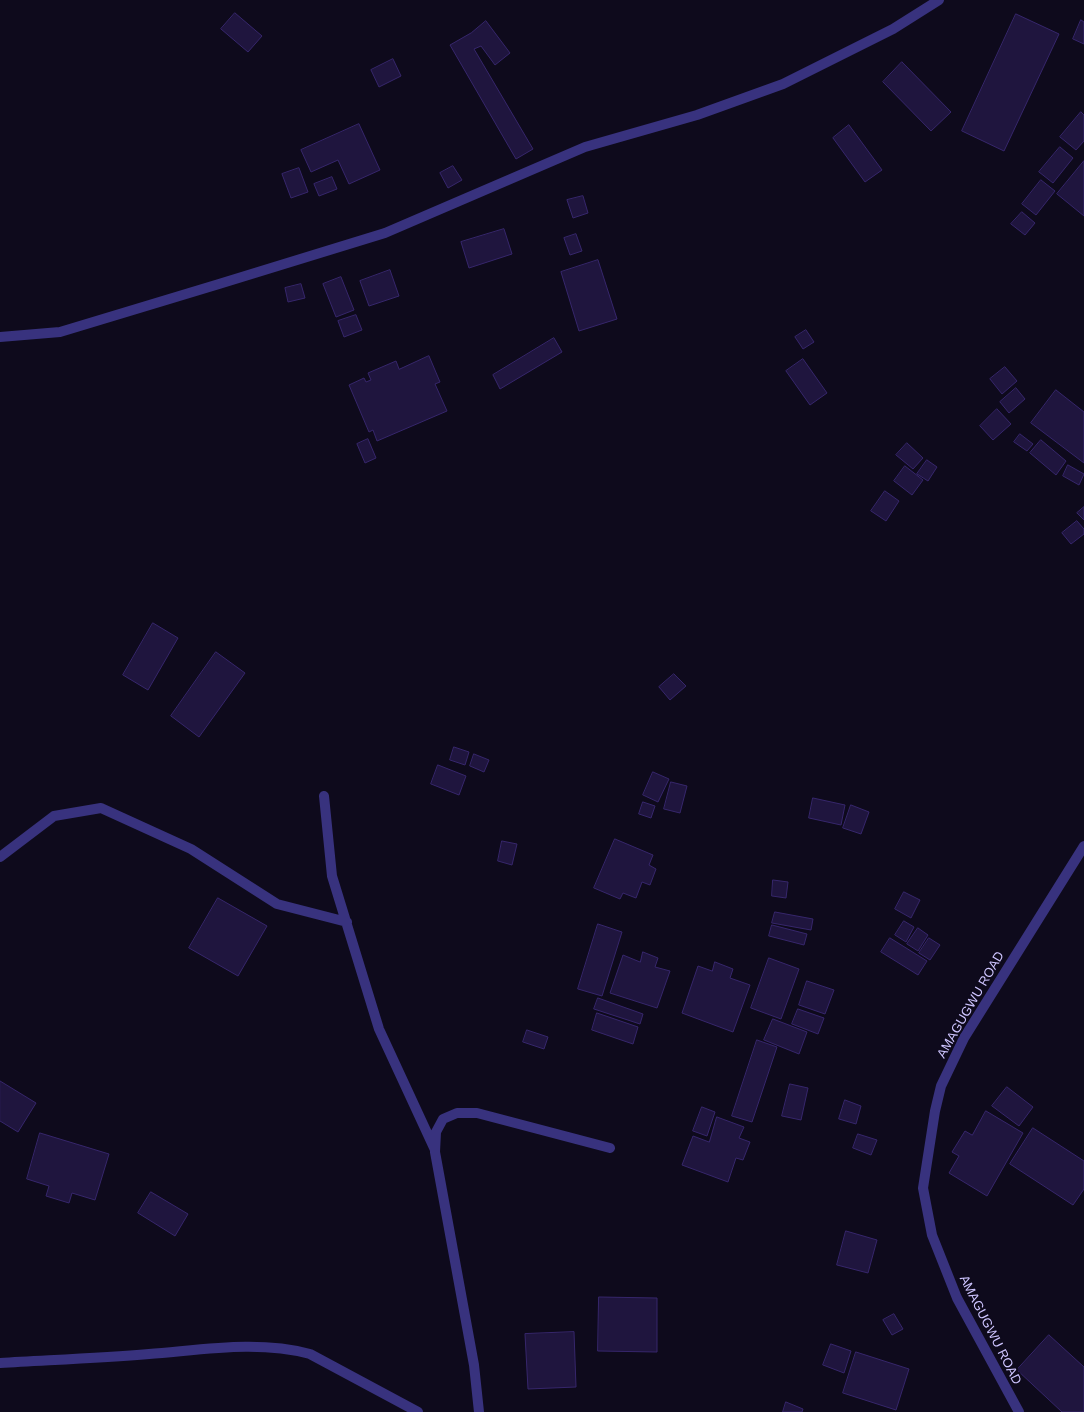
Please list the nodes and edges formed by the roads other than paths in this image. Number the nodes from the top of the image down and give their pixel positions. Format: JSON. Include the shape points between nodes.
{"nodes":[{"id":1,"x":939,"y":0,"type":"edge"},
{"id":2,"x":0,"y":336,"type":"edge"},
{"id":3,"x":324,"y":796,"type":"dead end"},
{"id":4,"x":1084,"y":846,"type":"edge"},
{"id":5,"x":0,"y":858,"type":"edge"},
{"id":6,"x":346,"y":922,"type":"junction"},
{"id":7,"x":610,"y":1148,"type":"dead end"},
{"id":8,"x":435,"y":1152,"type":"junction"},
{"id":9,"x":0,"y":1363,"type":"edge"},
{"id":10,"x":418,"y":1412,"type":"edge"},
{"id":11,"x":479,"y":1412,"type":"edge"},
{"id":12,"x":1018,"y":1412,"type":"edge"}],
"edges":[{"from":1,"to":2,"type":"street","via":[[893,29],[783,84],[697,115],[585,147],[385,233],[60,332]]},
{"from":3,"to":6,"type":"street","via":[[332,876]]},
{"from":4,"to":12,"type":"street","name":"AMAGUGWU ROAD","via":[[964,1038],[951,1064],[941,1086],[935,1111],[923,1188],[932,1235],[957,1298]]},
{"from":5,"to":6,"type":"street","via":[[54,816],[101,808],[191,849],[277,904]]},
{"from":6,"to":8,"type":"street","via":[[379,1029]]},
{"from":7,"to":8,"type":"street","via":[[478,1114],[457,1113],[443,1119],[436,1132]]},
{"from":8,"to":11,"type":"street","via":[[474,1365]]},
{"from":9,"to":10,"type":"street","via":[[232,1347],[296,1350],[310,1354]]}]}
